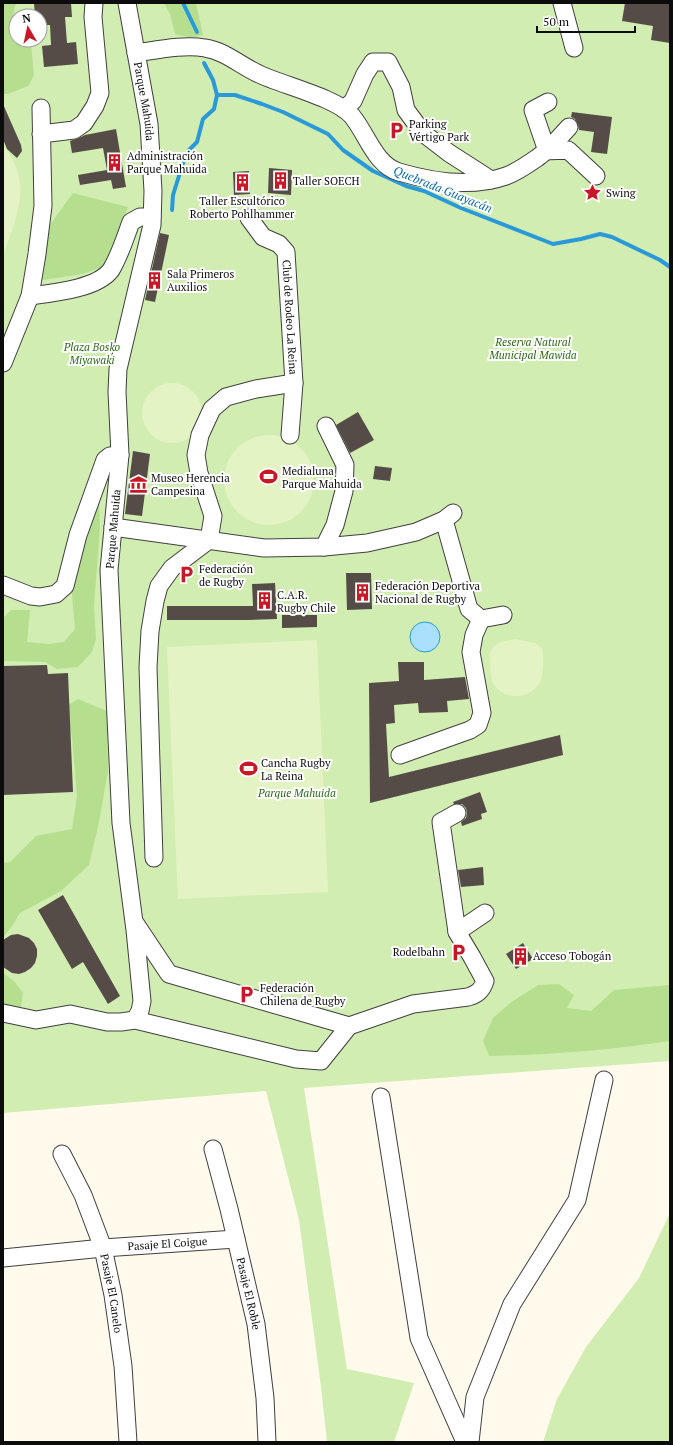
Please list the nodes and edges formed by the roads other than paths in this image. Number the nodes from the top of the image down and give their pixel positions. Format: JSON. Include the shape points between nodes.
{"nodes":[{"id":1,"x":94,"y":3,"type":"edge"},
{"id":2,"x":126,"y":3,"type":"edge"},
{"id":3,"x":562,"y":3,"type":"edge"},
{"id":4,"x":574,"y":48,"type":"dead end"},
{"id":5,"x":136,"y":53,"type":"junction"},
{"id":6,"x":548,"y":102,"type":"dead end"},
{"id":7,"x":41,"y":108,"type":"dead end"},
{"id":8,"x":344,"y":108,"type":"junction"},
{"id":9,"x":569,"y":127,"type":"dead end"},
{"id":10,"x":42,"y":134,"type":"junction"},
{"id":11,"x":547,"y":152,"type":"junction"},
{"id":12,"x":596,"y":176,"type":"dead end"},
{"id":13,"x":490,"y":180,"type":"junction"},
{"id":14,"x":152,"y":217,"type":"junction"},
{"id":15,"x":249,"y":218,"type":"dead end"},
{"id":16,"x":30,"y":296,"type":"junction"},
{"id":17,"x":3,"y":363,"type":"edge"},
{"id":18,"x":294,"y":384,"type":"junction"},
{"id":19,"x":326,"y":426,"type":"dead end"},
{"id":20,"x":290,"y":435,"type":"dead end"},
{"id":21,"x":120,"y":455,"type":"junction"},
{"id":22,"x":113,"y":527,"type":"junction"},
{"id":23,"x":209,"y":540,"type":"junction"},
{"id":24,"x":324,"y":547,"type":"junction"},
{"id":25,"x":3,"y":585,"type":"edge"},
{"id":26,"x":503,"y":615,"type":"dead end"},
{"id":27,"x":481,"y":619,"type":"junction"},
{"id":28,"x":400,"y":754,"type":"dead end"},
{"id":29,"x":457,"y":813,"type":"dead end"},
{"id":30,"x":154,"y":858,"type":"dead end"},
{"id":31,"x":485,"y":913,"type":"dead end"},
{"id":32,"x":134,"y":921,"type":"junction"},
{"id":33,"x":457,"y":932,"type":"junction"},
{"id":34,"x":3,"y":1013,"type":"edge"},
{"id":35,"x":135,"y":1020,"type":"junction"},
{"id":36,"x":349,"y":1026,"type":"junction"},
{"id":37,"x":604,"y":1080,"type":"dead end"},
{"id":38,"x":381,"y":1097,"type":"dead end"},
{"id":39,"x":213,"y":1149,"type":"dead end"},
{"id":40,"x":62,"y":1154,"type":"dead end"},
{"id":41,"x":236,"y":1239,"type":"junction"},
{"id":42,"x":103,"y":1248,"type":"junction"},
{"id":43,"x":3,"y":1258,"type":"edge"},
{"id":44,"x":128,"y":1442,"type":"edge"},
{"id":45,"x":267,"y":1442,"type":"edge"},
{"id":46,"x":465,"y":1442,"type":"edge"},
{"id":47,"x":470,"y":1442,"type":"edge"}],
"edges":[{"from":1,"to":10,"type":"street","via":[[100,93],[95,106],[84,123],[74,130]]},
{"from":2,"to":5,"type":"street","name":"Parque Mahuida"},
{"from":3,"to":4,"type":"street"},
{"from":5,"to":8,"type":"street","via":[[193,46],[206,48],[224,54],[258,74]]},
{"from":5,"to":14,"type":"street","name":"Parque Mahuida","via":[[149,124]]},
{"from":6,"to":11,"type":"street","via":[[533,110]]},
{"from":7,"to":10,"type":"street"},
{"from":8,"to":13,"type":"street","via":[[389,169],[430,179],[469,184]]},
{"from":8,"to":13,"type":"street","via":[[353,101],[373,62],[388,62],[401,87],[406,110],[423,133]]},
{"from":9,"to":11,"type":"street"},
{"from":10,"to":16,"type":"street","via":[[43,206]]},
{"from":11,"to":12,"type":"street","via":[[568,150]]},
{"from":11,"to":13,"type":"street","via":[[506,176]]},
{"from":14,"to":16,"type":"street","via":[[131,222],[110,271],[97,282]]},
{"from":14,"to":21,"type":"street","name":"Parque Mahuida","via":[[118,369]]},
{"from":15,"to":18,"type":"street","name":"Club de Rodeo La Reina","via":[[263,237],[279,244],[286,252]]},
{"from":16,"to":17,"type":"street"},
{"from":18,"to":20,"type":"street","name":"Club de Rodeo La Reina"},
{"from":18,"to":23,"type":"street","via":[[256,389],[226,397],[212,409],[200,435],[196,455],[213,516]]},
{"from":19,"to":24,"type":"street","via":[[344,465],[344,490],[335,525]]},
{"from":21,"to":22,"type":"street","name":"Parque Mahuida"},
{"from":21,"to":25,"type":"street","via":[[110,456],[105,460],[78,535],[65,586],[56,594],[40,597]]},
{"from":22,"to":23,"type":"street"},
{"from":22,"to":32,"type":"street","name":"Parque Mahuida","via":[[109,570],[121,824]]},
{"from":23,"to":24,"type":"street","via":[[264,548]]},
{"from":23,"to":30,"type":"street","via":[[172,568],[159,586],[155,601],[148,667]]},
{"from":24,"to":27,"type":"street","via":[[416,532],[448,516],[469,609]]},
{"from":26,"to":27,"type":"street"},
{"from":27,"to":28,"type":"street","via":[[474,635],[471,652],[482,713],[478,725]]},
{"from":29,"to":33,"type":"street","via":[[440,822]]},
{"from":31,"to":33,"type":"street"},
{"from":32,"to":35,"type":"street","name":"Parque Mahuida","via":[[142,1001]]},
{"from":32,"to":36,"type":"street","via":[[169,974]]},
{"from":33,"to":36,"type":"street","via":[[485,981],[477,994],[413,1004]]},
{"from":34,"to":35,"type":"street","via":[[36,1020],[70,1014],[107,1022]]},
{"from":35,"to":36,"type":"street","via":[[296,1059],[321,1061]]},
{"from":37,"to":47,"type":"street","via":[[577,1200],[512,1304],[475,1397]]},
{"from":38,"to":46,"type":"street","via":[[419,1338]]},
{"from":39,"to":41,"type":"street","name":"Pasaje El Roble"},
{"from":40,"to":42,"type":"street","name":"Pasaje El Canelo","via":[[83,1195]]},
{"from":41,"to":42,"type":"street","name":"Pasaje El Coigue"},
{"from":41,"to":45,"type":"street","name":"Pasaje El Roble","via":[[256,1324],[265,1398]]},
{"from":42,"to":43,"type":"street","name":"Pasaje El Coigue"},
{"from":42,"to":44,"type":"street","name":"Pasaje El Canelo","via":[[113,1295],[123,1366]]}]}
